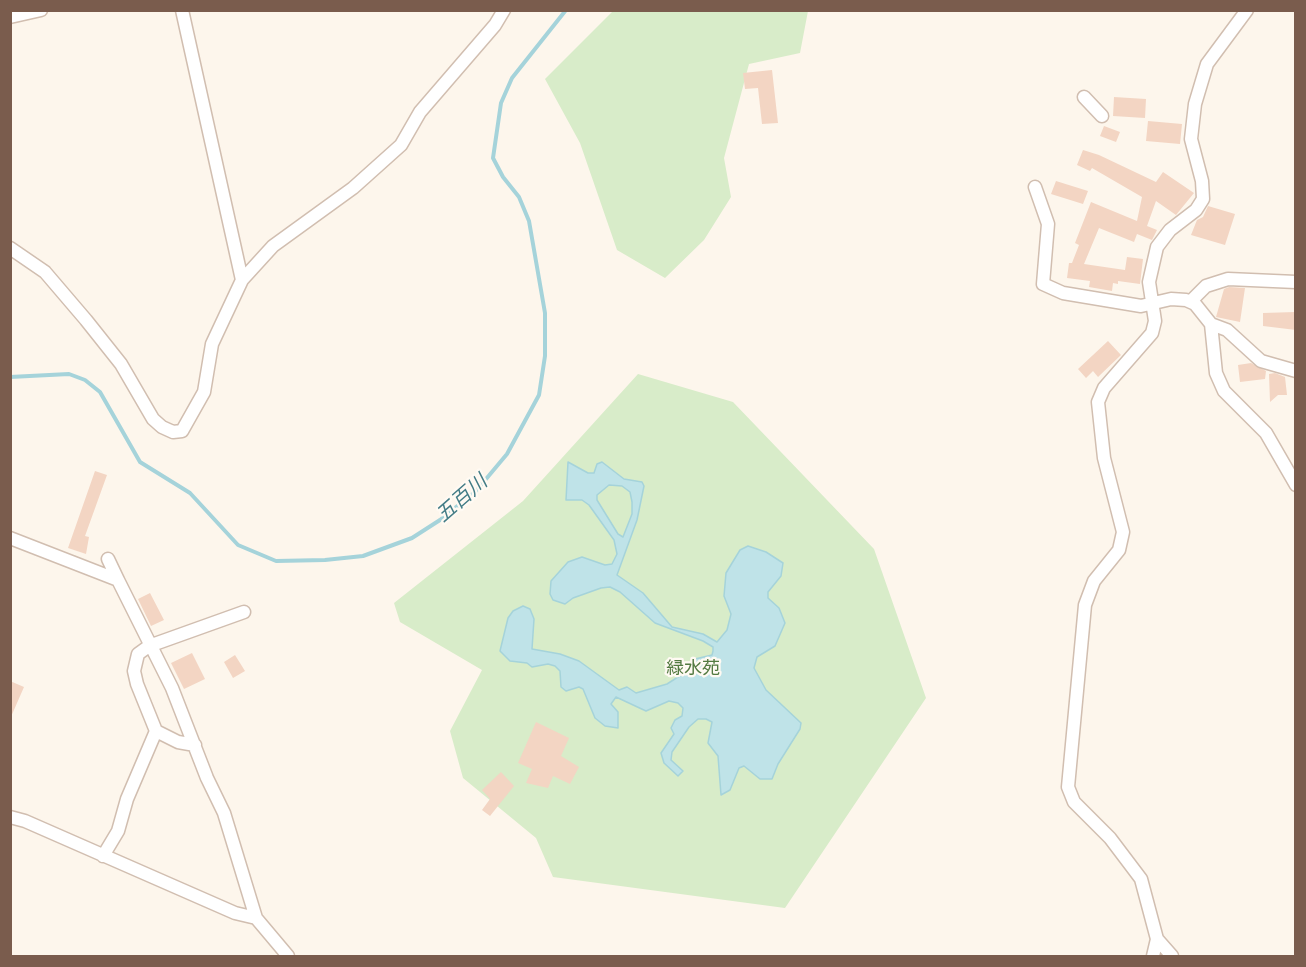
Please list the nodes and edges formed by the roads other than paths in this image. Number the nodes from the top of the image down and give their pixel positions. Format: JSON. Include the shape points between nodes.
{"nodes":[{"id":1,"x":41,"y":10,"type":"edge"},
{"id":2,"x":182,"y":10,"type":"edge"},
{"id":3,"x":504,"y":10,"type":"edge"},
{"id":4,"x":1247,"y":10,"type":"edge"},
{"id":5,"x":10,"y":17,"type":"edge"},
{"id":6,"x":1084,"y":97,"type":"dead end"},
{"id":7,"x":1102,"y":116,"type":"dead end"},
{"id":8,"x":1035,"y":187,"type":"dead end"},
{"id":9,"x":10,"y":248,"type":"edge"},
{"id":10,"x":242,"y":280,"type":"junction"},
{"id":11,"x":1296,"y":282,"type":"edge"},
{"id":12,"x":1191,"y":302,"type":"junction"},
{"id":13,"x":1152,"y":304,"type":"junction"},
{"id":14,"x":1211,"y":324,"type":"junction"},
{"id":15,"x":1296,"y":370,"type":"edge"},
{"id":16,"x":1296,"y":485,"type":"edge"},
{"id":17,"x":10,"y":538,"type":"edge"},
{"id":18,"x":108,"y":559,"type":"dead end"},
{"id":19,"x":118,"y":580,"type":"junction"},
{"id":20,"x":244,"y":612,"type":"dead end"},
{"id":21,"x":149,"y":646,"type":"junction"},
{"id":22,"x":156,"y":731,"type":"junction"},
{"id":23,"x":195,"y":745,"type":"junction"},
{"id":24,"x":10,"y":817,"type":"edge"},
{"id":25,"x":103,"y":856,"type":"junction"},
{"id":26,"x":256,"y":918,"type":"junction"},
{"id":27,"x":1157,"y":939,"type":"junction"},
{"id":28,"x":288,"y":957,"type":"edge"},
{"id":29,"x":1153,"y":957,"type":"edge"},
{"id":30,"x":1172,"y":957,"type":"edge"}],
"edges":[{"from":1,"to":5,"type":"street"},
{"from":2,"to":10,"type":"street"},
{"from":3,"to":10,"type":"street","via":[[420,112],[401,145],[353,188],[273,246]]},
{"from":4,"to":13,"type":"street","via":[[1207,64],[1190,129],[1203,199],[1157,248],[1149,282]]},
{"from":6,"to":7,"type":"street"},
{"from":8,"to":13,"type":"street","via":[[1048,224],[1043,284],[1063,293],[1141,306]]},
{"from":9,"to":10,"type":"street","via":[[45,272],[120,364],[153,419],[173,432],[182,431],[199,402],[212,344]]},
{"from":11,"to":12,"type":"street","via":[[1228,279],[1206,286]]},
{"from":12,"to":13,"type":"street","via":[[1171,299]]},
{"from":12,"to":14,"type":"street"},
{"from":13,"to":27,"type":"street","via":[[1155,326],[1149,339],[1104,388],[1098,402],[1108,476],[1123,532],[1119,550],[1094,581],[1085,605],[1068,786],[1074,802],[1110,838],[1141,879]]},
{"from":14,"to":15,"type":"street","via":[[1227,330],[1261,361]]},
{"from":14,"to":16,"type":"street","via":[[1216,373],[1224,391],[1266,433]]},
{"from":17,"to":19,"type":"street"},
{"from":18,"to":19,"type":"street"},
{"from":19,"to":21,"type":"street"},
{"from":20,"to":21,"type":"street"},
{"from":21,"to":22,"type":"street","via":[[138,654],[134,671]]},
{"from":21,"to":23,"type":"street","via":[[172,688]]},
{"from":22,"to":23,"type":"street"},
{"from":22,"to":25,"type":"street","via":[[118,831]]},
{"from":23,"to":26,"type":"street","via":[[224,813]]},
{"from":24,"to":25,"type":"street"},
{"from":25,"to":26,"type":"street","via":[[235,913]]},
{"from":26,"to":28,"type":"street"},
{"from":27,"to":29,"type":"street"},
{"from":27,"to":30,"type":"street"}]}
